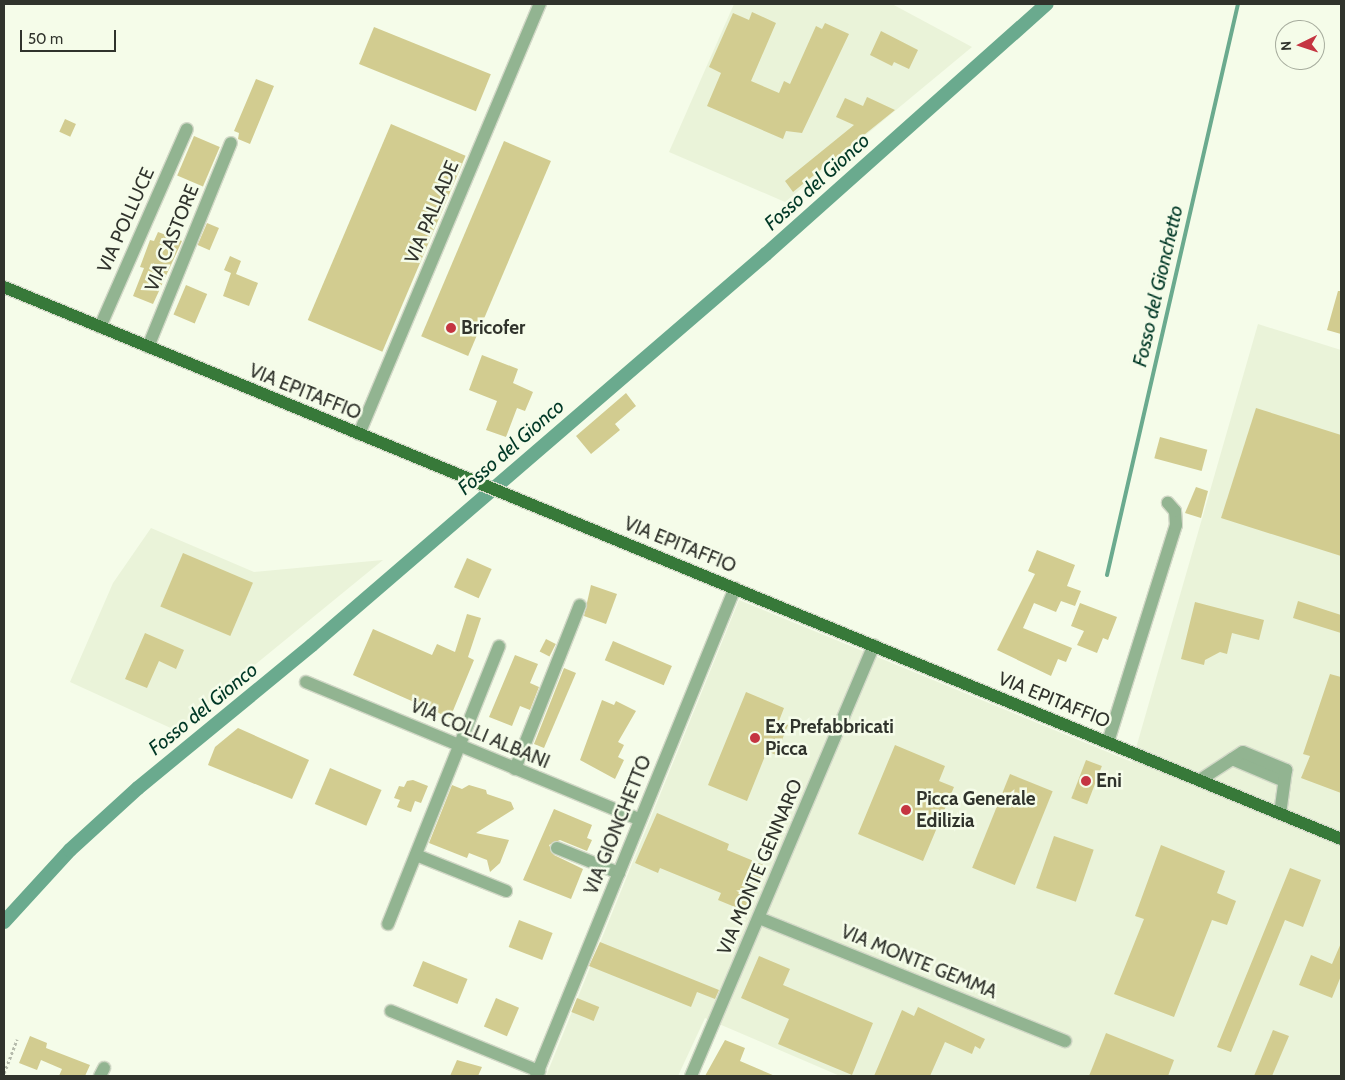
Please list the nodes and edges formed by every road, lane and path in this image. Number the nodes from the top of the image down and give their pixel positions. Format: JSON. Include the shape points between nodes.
{"nodes":[{"id":1,"x":540,"y":4,"type":"edge"},
{"id":2,"x":187,"y":129,"type":"dead end"},
{"id":3,"x":231,"y":143,"type":"dead end"},
{"id":4,"x":4,"y":287,"type":"edge"},
{"id":5,"x":100,"y":327,"type":"junction"},
{"id":6,"x":148,"y":347,"type":"junction"},
{"id":7,"x":359,"y":434,"type":"junction"},
{"id":8,"x":1168,"y":503,"type":"dead end"},
{"id":9,"x":735,"y":588,"type":"junction"},
{"id":10,"x":580,"y":605,"type":"dead end"},
{"id":11,"x":874,"y":645,"type":"junction"},
{"id":12,"x":499,"y":646,"type":"dead end"},
{"id":13,"x":306,"y":682,"type":"dead end"},
{"id":14,"x":1108,"y":742,"type":"junction"},
{"id":15,"x":459,"y":745,"type":"junction"},
{"id":16,"x":515,"y":770,"type":"junction"},
{"id":17,"x":1200,"y":780,"type":"junction"},
{"id":18,"x":1280,"y":814,"type":"junction"},
{"id":19,"x":640,"y":820,"type":"junction"},
{"id":20,"x":1341,"y":839,"type":"edge"},
{"id":21,"x":556,"y":848,"type":"dead end"},
{"id":22,"x":416,"y":855,"type":"junction"},
{"id":23,"x":619,"y":873,"type":"junction"},
{"id":24,"x":506,"y":891,"type":"dead end"},
{"id":25,"x":758,"y":918,"type":"junction"},
{"id":26,"x":388,"y":924,"type":"dead end"},
{"id":27,"x":391,"y":1011,"type":"dead end"},
{"id":28,"x":17,"y":1039,"type":"dead end"},
{"id":29,"x":1064,"y":1041,"type":"dead end"},
{"id":30,"x":4,"y":1073,"type":"edge"},
{"id":31,"x":538,"y":1074,"type":"edge"},
{"id":32,"x":691,"y":1076,"type":"edge"}],
"edges":[{"from":1,"to":7,"type":"street","name":"VIA PALLADE"},
{"from":2,"to":5,"type":"street","name":"VIA POLLUCE"},
{"from":3,"to":6,"type":"street","name":"VIA CASTORE"},
{"from":4,"to":5,"type":"main road","name":"VIA EPITAFFIO"},
{"from":5,"to":6,"type":"main road","name":"VIA EPITAFFIO"},
{"from":6,"to":7,"type":"main road","name":"VIA EPITAFFIO"},
{"from":7,"to":9,"type":"main road","name":"VIA EPITAFFIO"},
{"from":8,"to":14,"type":"street","via":[[1175,511],[1176,525]]},
{"from":9,"to":11,"type":"main road","name":"VIA EPITAFFIO"},
{"from":9,"to":19,"type":"street","name":"VIA GIONCHETTO"},
{"from":10,"to":16,"type":"street"},
{"from":11,"to":14,"type":"main road","name":"VIA EPITAFFIO"},
{"from":11,"to":25,"type":"street","name":"VIA MONTE GENNARO"},
{"from":12,"to":15,"type":"street"},
{"from":13,"to":15,"type":"street","name":"VIA COLLI ALBANI"},
{"from":14,"to":17,"type":"main road","name":"VIA EPITAFFIO"},
{"from":15,"to":16,"type":"street","name":"VIA COLLI ALBANI"},
{"from":15,"to":22,"type":"street"},
{"from":16,"to":19,"type":"street","name":"VIA COLLI ALBANI"},
{"from":17,"to":18,"type":"main road","name":"VIA EPITAFFIO"},
{"from":17,"to":18,"type":"street","via":[[1232,759],[1284,781]]},
{"from":18,"to":20,"type":"main road","name":"VIA EPITAFFIO"},
{"from":19,"to":23,"type":"street","name":"VIA GIONCHETTO"},
{"from":21,"to":23,"type":"street"},
{"from":22,"to":24,"type":"street"},
{"from":22,"to":26,"type":"street"},
{"from":23,"to":31,"type":"street","name":"VIA GIONCHETTO"},
{"from":25,"to":29,"type":"street","name":"VIA MONTE GEMMA"},
{"from":25,"to":32,"type":"street","name":"VIA MONTE GENNARO"},
{"from":27,"to":31,"type":"street"},
{"from":28,"to":30,"type":"path"}]}
